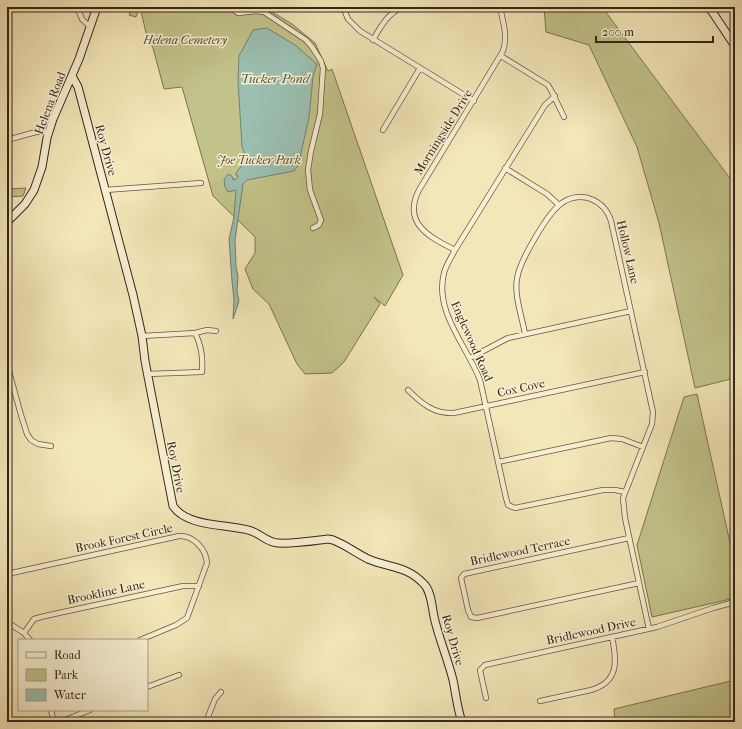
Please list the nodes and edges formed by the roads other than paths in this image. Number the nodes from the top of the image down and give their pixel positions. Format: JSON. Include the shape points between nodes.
{"nodes":[{"id":1,"x":77,"y":7,"type":"edge"},
{"id":2,"x":97,"y":7,"type":"edge"},
{"id":3,"x":233,"y":7,"type":"edge"},
{"id":4,"x":343,"y":7,"type":"edge"},
{"id":5,"x":403,"y":7,"type":"edge"},
{"id":6,"x":500,"y":7,"type":"edge"},
{"id":7,"x":709,"y":7,"type":"edge"},
{"id":8,"x":90,"y":27,"type":"junction"},
{"id":9,"x":373,"y":40,"type":"junction"},
{"id":10,"x":735,"y":46,"type":"edge"},
{"id":11,"x":501,"y":56,"type":"junction"},
{"id":12,"x":420,"y":68,"type":"junction"},
{"id":13,"x":72,"y":76,"type":"junction"},
{"id":14,"x":555,"y":96,"type":"junction"},
{"id":15,"x":474,"y":101,"type":"junction"},
{"id":16,"x":564,"y":117,"type":"dead end"},
{"id":17,"x":383,"y":130,"type":"dead end"},
{"id":18,"x":49,"y":132,"type":"junction"},
{"id":19,"x":7,"y":140,"type":"edge"},
{"id":20,"x":505,"y":168,"type":"junction"},
{"id":21,"x":202,"y":182,"type":"dead end"},
{"id":22,"x":105,"y":190,"type":"junction"},
{"id":23,"x":559,"y":205,"type":"junction"},
{"id":24,"x":7,"y":222,"type":"edge"},
{"id":25,"x":313,"y":228,"type":"dead end"},
{"id":26,"x":455,"y":250,"type":"junction"},
{"id":27,"x":631,"y":311,"type":"junction"},
{"id":28,"x":216,"y":331,"type":"dead end"},
{"id":29,"x":194,"y":333,"type":"junction"},
{"id":30,"x":525,"y":334,"type":"junction"},
{"id":31,"x":142,"y":336,"type":"junction"},
{"id":32,"x":470,"y":358,"type":"junction"},
{"id":33,"x":7,"y":364,"type":"edge"},
{"id":34,"x":645,"y":372,"type":"junction"},
{"id":35,"x":147,"y":374,"type":"junction"},
{"id":36,"x":408,"y":390,"type":"dead end"},
{"id":37,"x":486,"y":406,"type":"junction"},
{"id":38,"x":51,"y":446,"type":"dead end"},
{"id":39,"x":643,"y":447,"type":"junction"},
{"id":40,"x":498,"y":462,"type":"junction"},
{"id":41,"x":735,"y":479,"type":"edge"},
{"id":42,"x":625,"y":492,"type":"junction"},
{"id":43,"x":735,"y":496,"type":"edge"},
{"id":44,"x":629,"y":538,"type":"junction"},
{"id":45,"x":7,"y":574,"type":"edge"},
{"id":46,"x":639,"y":583,"type":"junction"},
{"id":47,"x":199,"y":586,"type":"junction"},
{"id":48,"x":734,"y":603,"type":"edge"},
{"id":49,"x":735,"y":609,"type":"edge"},
{"id":50,"x":7,"y":622,"type":"edge"},
{"id":51,"x":649,"y":629,"type":"junction"},
{"id":52,"x":24,"y":633,"type":"junction"},
{"id":53,"x":612,"y":637,"type":"junction"},
{"id":54,"x":29,"y":639,"type":"edge"},
{"id":55,"x":142,"y":639,"type":"edge"},
{"id":56,"x":179,"y":675,"type":"dead end"},
{"id":57,"x":148,"y":687,"type":"edge"},
{"id":58,"x":221,"y":692,"type":"dead end"},
{"id":59,"x":486,"y":698,"type":"dead end"},
{"id":60,"x":540,"y":701,"type":"dead end"},
{"id":61,"x":50,"y":711,"type":"edge"},
{"id":62,"x":88,"y":711,"type":"edge"},
{"id":63,"x":54,"y":722,"type":"edge"},
{"id":64,"x":60,"y":722,"type":"edge"},
{"id":65,"x":206,"y":722,"type":"edge"},
{"id":66,"x":462,"y":722,"type":"edge"}],
"edges":[{"from":1,"to":8,"type":"street","via":[[82,19]]},
{"from":2,"to":8,"type":"street","name":"Helena Road"},
{"from":3,"to":25,"type":"street","via":[[238,14],[257,10],[264,12],[306,40],[321,61],[323,68],[320,114],[308,170],[310,190],[321,220],[319,225]]},
{"from":4,"to":9,"type":"street","via":[[355,27]]},
{"from":5,"to":9,"type":"street","via":[[386,18]]},
{"from":6,"to":11,"type":"street","name":"Morningside Drive","via":[[506,39]]},
{"from":7,"to":10,"type":"street"},
{"from":8,"to":13,"type":"street","name":"Helena Road"},
{"from":9,"to":12,"type":"street"},
{"from":11,"to":14,"type":"street","via":[[545,83]]},
{"from":11,"to":15,"type":"street","name":"Morningside Drive"},
{"from":12,"to":15,"type":"street"},
{"from":12,"to":17,"type":"street"},
{"from":13,"to":18,"type":"street","name":"Helena Road"},
{"from":13,"to":22,"type":"street","name":"Roy Drive","via":[[78,87]]},
{"from":14,"to":16,"type":"street"},
{"from":14,"to":20,"type":"street","name":"Englewood Road","via":[[545,105]]},
{"from":15,"to":26,"type":"street","name":"Morningside Drive","via":[[413,204],[415,220],[423,231]]},
{"from":18,"to":19,"type":"street","via":[[36,132]]},
{"from":18,"to":24,"type":"street","name":"Helena Road","via":[[42,168],[34,190],[25,204]]},
{"from":20,"to":23,"type":"street","via":[[547,194]]},
{"from":20,"to":26,"type":"street","name":"Englewood Road"},
{"from":21,"to":22,"type":"street"},
{"from":22,"to":31,"type":"street","name":"Roy Drive"},
{"from":23,"to":27,"type":"street","name":"Hollow Lane","via":[[568,200],[586,197],[606,211],[611,221]]},
{"from":23,"to":30,"type":"street","via":[[533,243],[519,270],[517,292]]},
{"from":26,"to":32,"type":"street","name":"Englewood Road","via":[[444,271],[442,296],[453,328]]},
{"from":27,"to":30,"type":"street"},
{"from":27,"to":34,"type":"street","name":"Hollow Lane"},
{"from":28,"to":29,"type":"street"},
{"from":29,"to":31,"type":"street"},
{"from":29,"to":35,"type":"street","via":[[201,350],[202,372]]},
{"from":30,"to":32,"type":"street","via":[[500,341]]},
{"from":31,"to":35,"type":"street","name":"Roy Drive"},
{"from":32,"to":37,"type":"street","name":"Englewood Road","via":[[480,380]]},
{"from":33,"to":38,"type":"street","via":[[27,434],[38,444]]},
{"from":34,"to":37,"type":"street","name":"Cox Cove"},
{"from":34,"to":39,"type":"street","name":"Hollow Lane","via":[[654,415]]},
{"from":35,"to":66,"type":"street","name":"Roy Drive","via":[[170,496],[178,512],[191,520],[249,530],[275,543],[331,539],[369,559],[396,566],[413,575],[428,590]]},
{"from":36,"to":37,"type":"street","name":"Cox Cove","via":[[425,405],[441,412],[454,413]]},
{"from":37,"to":40,"type":"street","name":"Englewood Road"},
{"from":39,"to":40,"type":"street","via":[[622,439],[611,438]]},
{"from":39,"to":42,"type":"street","name":"Hollow Lane"},
{"from":40,"to":42,"type":"street","name":"Englewood Road","via":[[507,502],[512,508],[608,490]]},
{"from":41,"to":43,"type":"street"},
{"from":42,"to":44,"type":"street","name":"Hollow Lane","via":[[622,501]]},
{"from":44,"to":46,"type":"street","name":"Hollow Lane"},
{"from":44,"to":46,"type":"street","name":"Bridlewood Terrace","via":[[464,574],[461,578],[468,610],[471,617],[477,618]]},
{"from":45,"to":47,"type":"street","name":"Brook Forest Circle","via":[[186,536],[197,543],[207,559]]},
{"from":46,"to":51,"type":"street","name":"Hollow Lane"},
{"from":47,"to":52,"type":"street","name":"Brookline Lane","via":[[184,586],[44,616],[34,619]]},
{"from":47,"to":55,"type":"street","name":"Brook Forest Circle","via":[[187,618]]},
{"from":48,"to":49,"type":"street"},
{"from":48,"to":51,"type":"street","name":"Bridlewood Drive"},
{"from":50,"to":52,"type":"street"},
{"from":51,"to":53,"type":"street","name":"Bridlewood Drive"},
{"from":52,"to":54,"type":"street"},
{"from":53,"to":59,"type":"street","name":"Bridlewood Drive","via":[[484,666],[480,671]]},
{"from":53,"to":60,"type":"street","via":[[616,662],[611,678],[596,688]]},
{"from":56,"to":57,"type":"street"},
{"from":58,"to":65,"type":"street","via":[[215,699]]},
{"from":61,"to":63,"type":"street"},
{"from":62,"to":64,"type":"street"}]}
